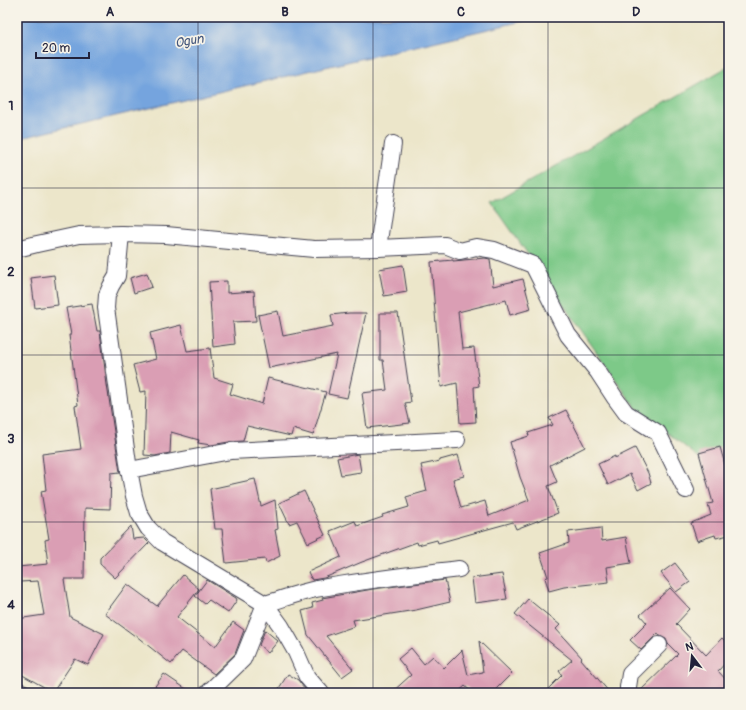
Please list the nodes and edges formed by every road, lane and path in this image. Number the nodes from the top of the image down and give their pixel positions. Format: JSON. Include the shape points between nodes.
{"nodes":[{"id":1,"x":393,"y":144,"type":"dead end"},
{"id":2,"x":121,"y":234,"type":"junction"},
{"id":3,"x":378,"y":248,"type":"junction"},
{"id":4,"x":17,"y":249,"type":"edge"},
{"id":5,"x":457,"y":440,"type":"dead end"},
{"id":6,"x":129,"y":470,"type":"junction"},
{"id":7,"x":686,"y":490,"type":"dead end"},
{"id":8,"x":459,"y":569,"type":"dead end"},
{"id":9,"x":265,"y":604,"type":"junction"},
{"id":10,"x":659,"y":645,"type":"dead end"},
{"id":11,"x":17,"y":690,"type":"edge"},
{"id":12,"x":24,"y":693,"type":"edge"},
{"id":13,"x":208,"y":693,"type":"edge"},
{"id":14,"x":321,"y":693,"type":"edge"},
{"id":15,"x":628,"y":693,"type":"edge"}],
"edges":[{"from":1,"to":3,"type":"street"},
{"from":2,"to":3,"type":"street","via":[[166,235],[314,249]]},
{"from":2,"to":4,"type":"street","via":[[79,235]]},
{"from":2,"to":6,"type":"street","via":[[117,276],[110,286],[106,308]]},
{"from":3,"to":7,"type":"street","via":[[445,245],[460,251],[476,247],[494,250],[533,265],[568,335],[626,413],[658,433]]},
{"from":5,"to":6,"type":"street","via":[[231,451]]},
{"from":6,"to":9,"type":"street","via":[[139,512],[148,528],[162,542]]},
{"from":8,"to":9,"type":"street","via":[[322,588]]},
{"from":9,"to":13,"type":"street","via":[[243,659]]},
{"from":9,"to":14,"type":"street","via":[[296,652],[307,677]]},
{"from":10,"to":15,"type":"street","via":[[630,674]]},
{"from":11,"to":12,"type":"street"}]}
